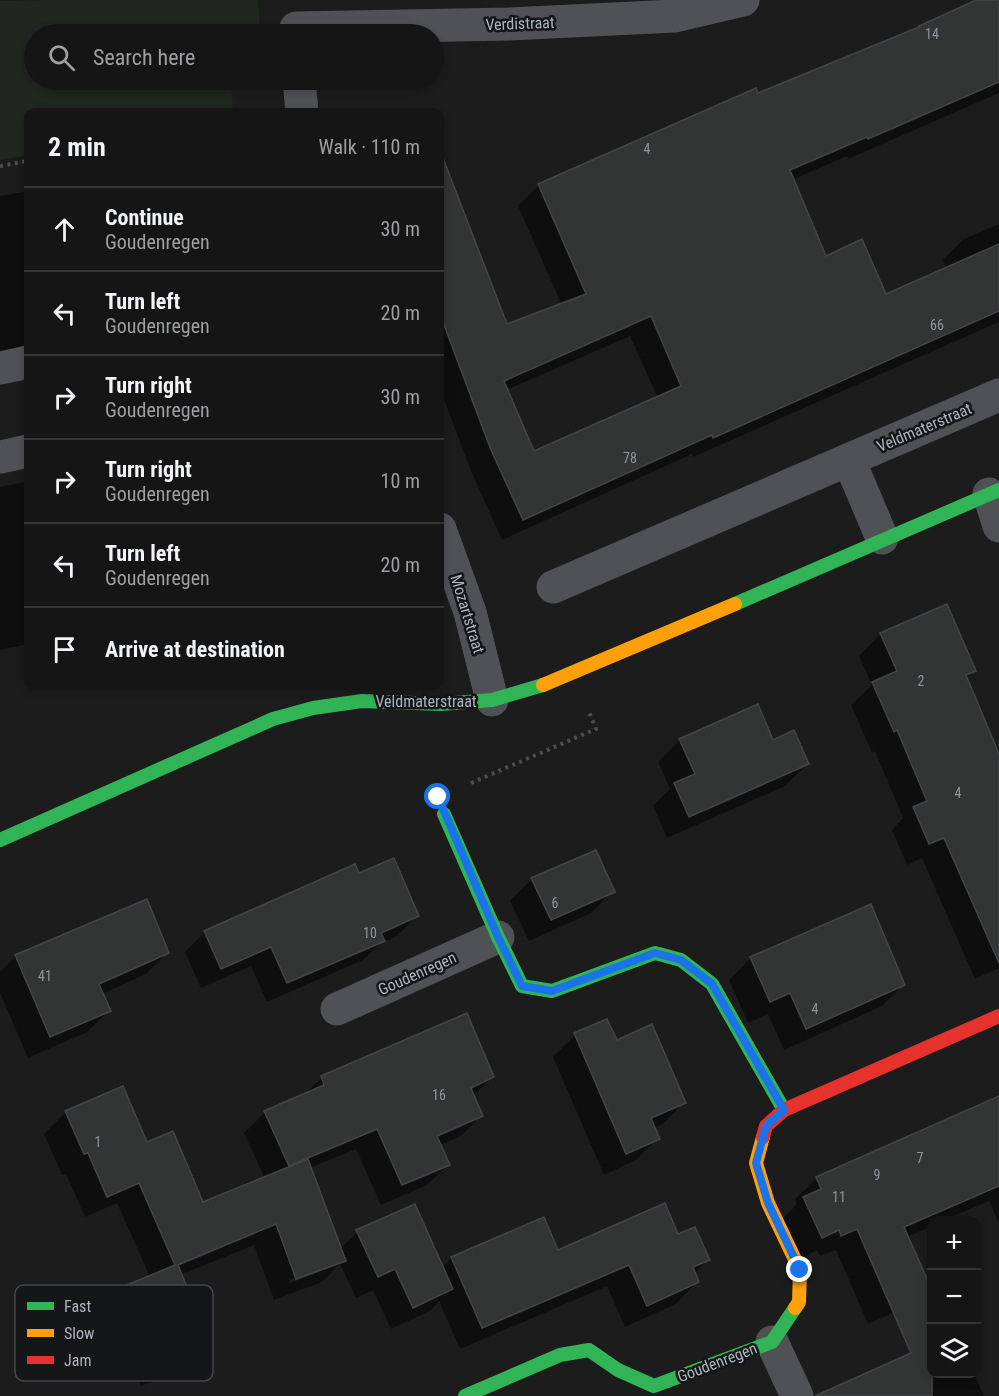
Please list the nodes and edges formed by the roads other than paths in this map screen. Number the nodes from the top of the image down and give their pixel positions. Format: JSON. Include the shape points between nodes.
{"nodes":[{"id":1,"x":743,"y":0,"type":"edge"},
{"id":2,"x":296,"y":21,"type":"edge"},
{"id":3,"x":300,"y":90,"type":"edge"},
{"id":4,"x":302,"y":108,"type":"edge"},
{"id":5,"x":24,"y":363,"type":"edge"},
{"id":6,"x":0,"y":368,"type":"edge"},
{"id":7,"x":999,"y":395,"type":"edge"},
{"id":8,"x":24,"y":452,"type":"edge"},
{"id":9,"x":0,"y":457,"type":"edge"},
{"id":10,"x":849,"y":460,"type":"junction"},
{"id":11,"x":994,"y":492,"type":"edge"},
{"id":12,"x":999,"y":526,"type":"edge"},
{"id":13,"x":882,"y":538,"type":"junction"},
{"id":14,"x":444,"y":540,"type":"edge"},
{"id":15,"x":553,"y":587,"type":"dead end"},
{"id":16,"x":492,"y":700,"type":"junction"},
{"id":17,"x":444,"y":814,"type":"road end"},
{"id":18,"x":0,"y":840,"type":"edge"},
{"id":19,"x":498,"y":937,"type":"junction"},
{"id":20,"x":337,"y":1010,"type":"dead end"},
{"id":21,"x":999,"y":1016,"type":"edge"},
{"id":22,"x":784,"y":1110,"type":"junction"},
{"id":23,"x":772,"y":1342,"type":"junction"},
{"id":24,"x":465,"y":1396,"type":"edge"},
{"id":25,"x":796,"y":1396,"type":"edge"}],
"edges":[{"from":1,"to":2,"type":"street","name":"Verdistraat","via":[[675,16],[509,24]]},
{"from":3,"to":4,"type":"street"},
{"from":5,"to":6,"type":"street"},
{"from":7,"to":10,"type":"street","name":"Veldmaterstraat"},
{"from":8,"to":9,"type":"street"},
{"from":10,"to":13,"type":"street"},
{"from":10,"to":15,"type":"street","name":"Veldmaterstraat"},
{"from":11,"to":12,"type":"street"},
{"from":11,"to":13,"type":"street","name":"Veldmaterstraat"},
{"from":13,"to":16,"type":"street","name":"Veldmaterstraat","via":[[550,683]]},
{"from":14,"to":16,"type":"street","name":"Mozartstraat","via":[[470,612]]},
{"from":16,"to":18,"type":"street","name":"Veldmaterstraat","via":[[441,704],[362,701],[273,719]]},
{"from":17,"to":19,"type":"street"},
{"from":19,"to":20,"type":"street","name":"Goudenregen"},
{"from":19,"to":22,"type":"street","via":[[522,986],[552,991],[655,953],[681,960],[712,984]]},
{"from":21,"to":22,"type":"street","name":"Goudenregen"},
{"from":22,"to":23,"type":"street","name":"Goudenregen","via":[[766,1126],[756,1163],[768,1203],[800,1270],[799,1302]]},
{"from":23,"to":24,"type":"street","name":"Goudenregen","via":[[654,1386],[618,1370],[589,1350],[560,1355]]},
{"from":23,"to":25,"type":"street","name":"Goudenregen"}]}
